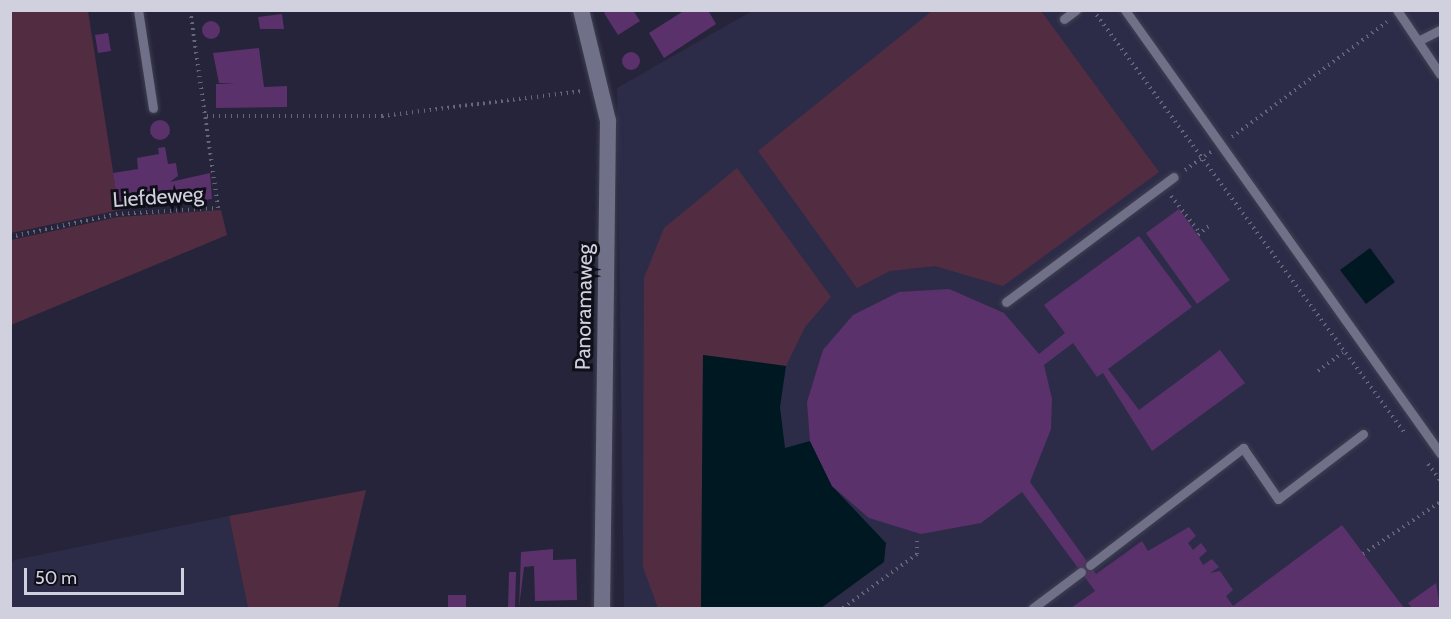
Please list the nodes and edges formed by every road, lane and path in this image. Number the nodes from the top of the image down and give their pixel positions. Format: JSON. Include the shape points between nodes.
{"nodes":[{"id":1,"x":138,"y":10,"type":"edge"},
{"id":2,"x":190,"y":10,"type":"edge"},
{"id":3,"x":581,"y":10,"type":"edge"},
{"id":4,"x":1076,"y":10,"type":"edge"},
{"id":5,"x":1093,"y":10,"type":"edge"},
{"id":6,"x":1125,"y":10,"type":"edge"},
{"id":7,"x":1398,"y":12,"type":"edge"},
{"id":8,"x":1064,"y":19,"type":"dead end"},
{"id":9,"x":1440,"y":30,"type":"edge"},
{"id":10,"x":1418,"y":41,"type":"junction"},
{"id":11,"x":1440,"y":74,"type":"edge"},
{"id":12,"x":604,"y":88,"type":"junction"},
{"id":13,"x":153,"y":108,"type":"dead end"},
{"id":14,"x":207,"y":116,"type":"junction"},
{"id":15,"x":1221,"y":145,"type":"junction"},
{"id":16,"x":1203,"y":158,"type":"junction"},
{"id":17,"x":1174,"y":177,"type":"joint"},
{"id":18,"x":1163,"y":185,"type":"junction"},
{"id":19,"x":1210,"y":225,"type":"dead end"},
{"id":20,"x":10,"y":237,"type":"edge"},
{"id":21,"x":1006,"y":302,"type":"dead end"},
{"id":22,"x":1343,"y":352,"type":"junction"},
{"id":23,"x":1318,"y":371,"type":"dead end"},
{"id":24,"x":1363,"y":434,"type":"dead end"},
{"id":25,"x":1406,"y":434,"type":"dead end"},
{"id":26,"x":1420,"y":453,"type":"dead end"},
{"id":27,"x":1440,"y":453,"type":"edge"},
{"id":28,"x":1440,"y":480,"type":"edge"},
{"id":29,"x":1440,"y":502,"type":"edge"},
{"id":30,"x":917,"y":540,"type":"dead end"},
{"id":31,"x":1363,"y":554,"type":"dead end"},
{"id":32,"x":602,"y":609,"type":"edge"},
{"id":33,"x":843,"y":609,"type":"edge"},
{"id":34,"x":1033,"y":609,"type":"edge"}],
"edges":[{"from":1,"to":13,"type":"lane"},
{"from":2,"to":14,"type":"path","name":"Liefdeweg"},
{"from":3,"to":12,"type":"street","name":"Panoramaweg"},
{"from":4,"to":8,"type":"lane"},
{"from":5,"to":16,"type":"path"},
{"from":6,"to":15,"type":"lane"},
{"from":7,"to":10,"type":"lane"},
{"from":7,"to":15,"type":"path"},
{"from":9,"to":10,"type":"lane"},
{"from":10,"to":11,"type":"lane"},
{"from":12,"to":14,"type":"path","via":[[382,116]]},
{"from":12,"to":32,"type":"street","name":"Panoramaweg","via":[[609,259]]},
{"from":14,"to":20,"type":"path","name":"Liefdeweg","via":[[218,208],[116,214]]},
{"from":15,"to":16,"type":"path"},
{"from":15,"to":27,"type":"lane"},
{"from":16,"to":17,"type":"path"},
{"from":16,"to":22,"type":"path"},
{"from":17,"to":18,"type":"lane"},
{"from":18,"to":19,"type":"path","via":[[1199,234]]},
{"from":18,"to":21,"type":"lane"},
{"from":22,"to":23,"type":"path"},
{"from":22,"to":25,"type":"path"},
{"from":24,"to":34,"type":"lane","via":[[1278,499],[1243,448]]},
{"from":26,"to":28,"type":"path"},
{"from":29,"to":31,"type":"path"},
{"from":30,"to":33,"type":"path","via":[[917,554]]}]}
